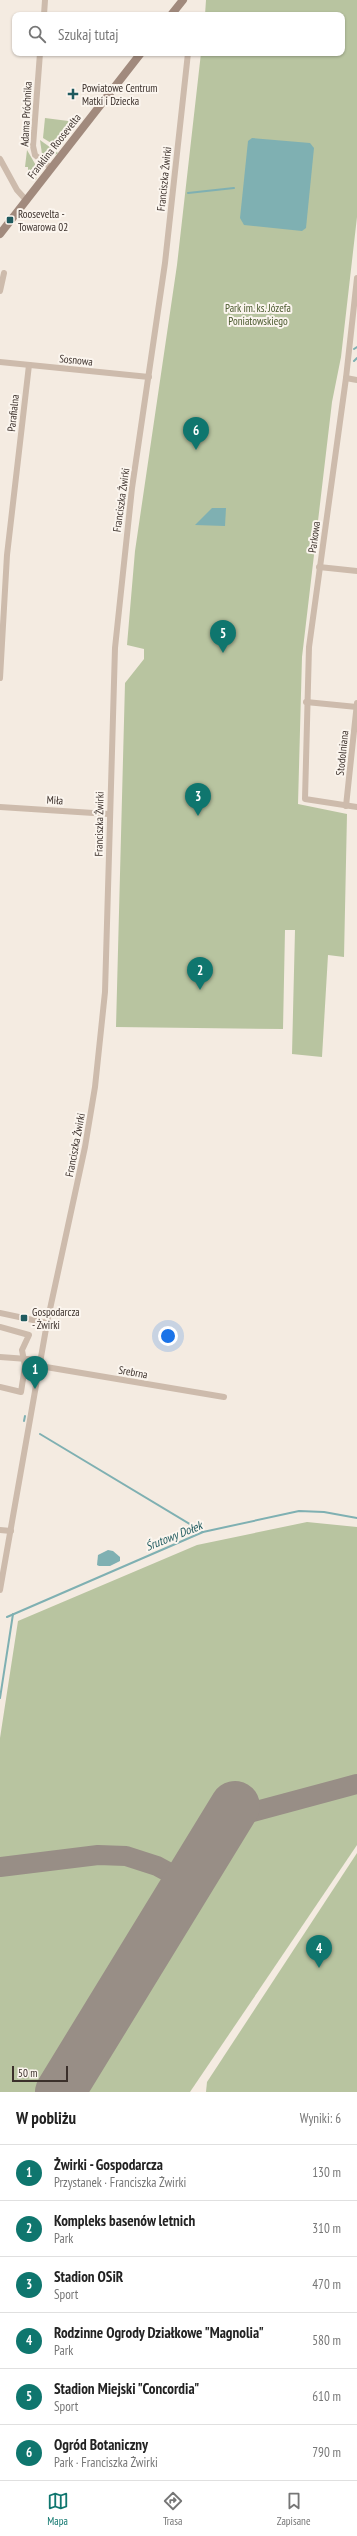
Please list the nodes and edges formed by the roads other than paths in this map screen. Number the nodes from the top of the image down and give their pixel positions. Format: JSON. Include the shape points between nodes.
{"nodes":[{"id":1,"x":45,"y":0,"type":"edge"},
{"id":2,"x":183,"y":0,"type":"edge"},
{"id":3,"x":44,"y":12,"type":"edge"},
{"id":4,"x":174,"y":12,"type":"edge"},
{"id":5,"x":40,"y":56,"type":"edge"},
{"id":6,"x":139,"y":56,"type":"edge"},
{"id":7,"x":188,"y":56,"type":"edge"},
{"id":8,"x":0,"y":159,"type":"edge"},
{"id":9,"x":50,"y":168,"type":"junction"},
{"id":10,"x":26,"y":200,"type":"junction"},
{"id":11,"x":0,"y":234,"type":"edge"},
{"id":12,"x":4,"y":273,"type":"dead end"},
{"id":13,"x":357,"y":278,"type":"edge"},
{"id":14,"x":0,"y":290,"type":"edge"},
{"id":15,"x":0,"y":362,"type":"edge"},
{"id":16,"x":29,"y":365,"type":"junction"},
{"id":17,"x":149,"y":377,"type":"junction"},
{"id":18,"x":346,"y":378,"type":"junction"},
{"id":19,"x":357,"y":380,"type":"edge"},
{"id":20,"x":319,"y":567,"type":"junction"},
{"id":21,"x":357,"y":571,"type":"edge"},
{"id":22,"x":0,"y":678,"type":"edge"},
{"id":23,"x":306,"y":702,"type":"junction"},
{"id":24,"x":357,"y":706,"type":"edge"},
{"id":25,"x":346,"y":806,"type":"junction"},
{"id":26,"x":0,"y":807,"type":"edge"},
{"id":27,"x":357,"y":807,"type":"edge"},
{"id":28,"x":109,"y":814,"type":"junction"},
{"id":29,"x":0,"y":1312,"type":"edge"},
{"id":30,"x":48,"y":1323,"type":"junction"},
{"id":31,"x":0,"y":1327,"type":"edge"},
{"id":32,"x":0,"y":1358,"type":"edge"},
{"id":33,"x":23,"y":1359,"type":"junction"},
{"id":34,"x":40,"y":1363,"type":"junction"},
{"id":35,"x":0,"y":1387,"type":"edge"},
{"id":36,"x":224,"y":1397,"type":"dead end"},
{"id":37,"x":0,"y":1530,"type":"edge"},
{"id":38,"x":10,"y":1531,"type":"junction"},
{"id":39,"x":0,"y":1590,"type":"edge"}],
"edges":[{"from":1,"to":3,"type":"street"},
{"from":2,"to":4,"type":"street"},
{"from":5,"to":9,"type":"street","name":"Adama Próchnika","via":[[33,146],[35,155]]},
{"from":6,"to":9,"type":"street","name":"Franklina Roosevelta"},
{"from":7,"to":17,"type":"street","name":"Franciszka Żwirki","via":[[165,263]]},
{"from":8,"to":10,"type":"street"},
{"from":9,"to":10,"type":"street","name":"Franklina Roosevelta"},
{"from":10,"to":11,"type":"street","name":"Franklina Roosevelta"},
{"from":12,"to":14,"type":"street"},
{"from":13,"to":18,"type":"street","name":"Parkowa"},
{"from":15,"to":16,"type":"street","name":"Sosnowa"},
{"from":16,"to":17,"type":"street","name":"Sosnowa"},
{"from":16,"to":22,"type":"street","name":"Parafialna","via":[[7,555]]},
{"from":17,"to":28,"type":"street","name":"Franciszka Żwirki","via":[[123,558],[114,648]]},
{"from":18,"to":19,"type":"street"},
{"from":18,"to":20,"type":"street","name":"Parkowa"},
{"from":20,"to":21,"type":"street"},
{"from":20,"to":23,"type":"street","name":"Parkowa","via":[[309,647]]},
{"from":23,"to":24,"type":"street"},
{"from":23,"to":25,"type":"street","name":"Parkowa","via":[[305,799]]},
{"from":24,"to":25,"type":"street","name":"Stodolniana"},
{"from":25,"to":27,"type":"street"},
{"from":26,"to":28,"type":"street","name":"Miła"},
{"from":28,"to":30,"type":"street","name":"Franciszka Żwirki","via":[[105,992],[95,1087]]},
{"from":29,"to":30,"type":"street"},
{"from":30,"to":34,"type":"street","name":"Franciszka Żwirki"},
{"from":31,"to":33,"type":"street","via":[[29,1334],[29,1339],[22,1350]]},
{"from":32,"to":33,"type":"street","name":"Srebrna"},
{"from":33,"to":34,"type":"street","name":"Srebrna"},
{"from":33,"to":35,"type":"street","via":[[25,1366],[20,1392]]},
{"from":34,"to":36,"type":"street","name":"Srebrna"},
{"from":34,"to":38,"type":"street","name":"Franciszka Żwirki"},
{"from":37,"to":38,"type":"street"},
{"from":38,"to":39,"type":"street","name":"Franciszka Żwirki"}]}
